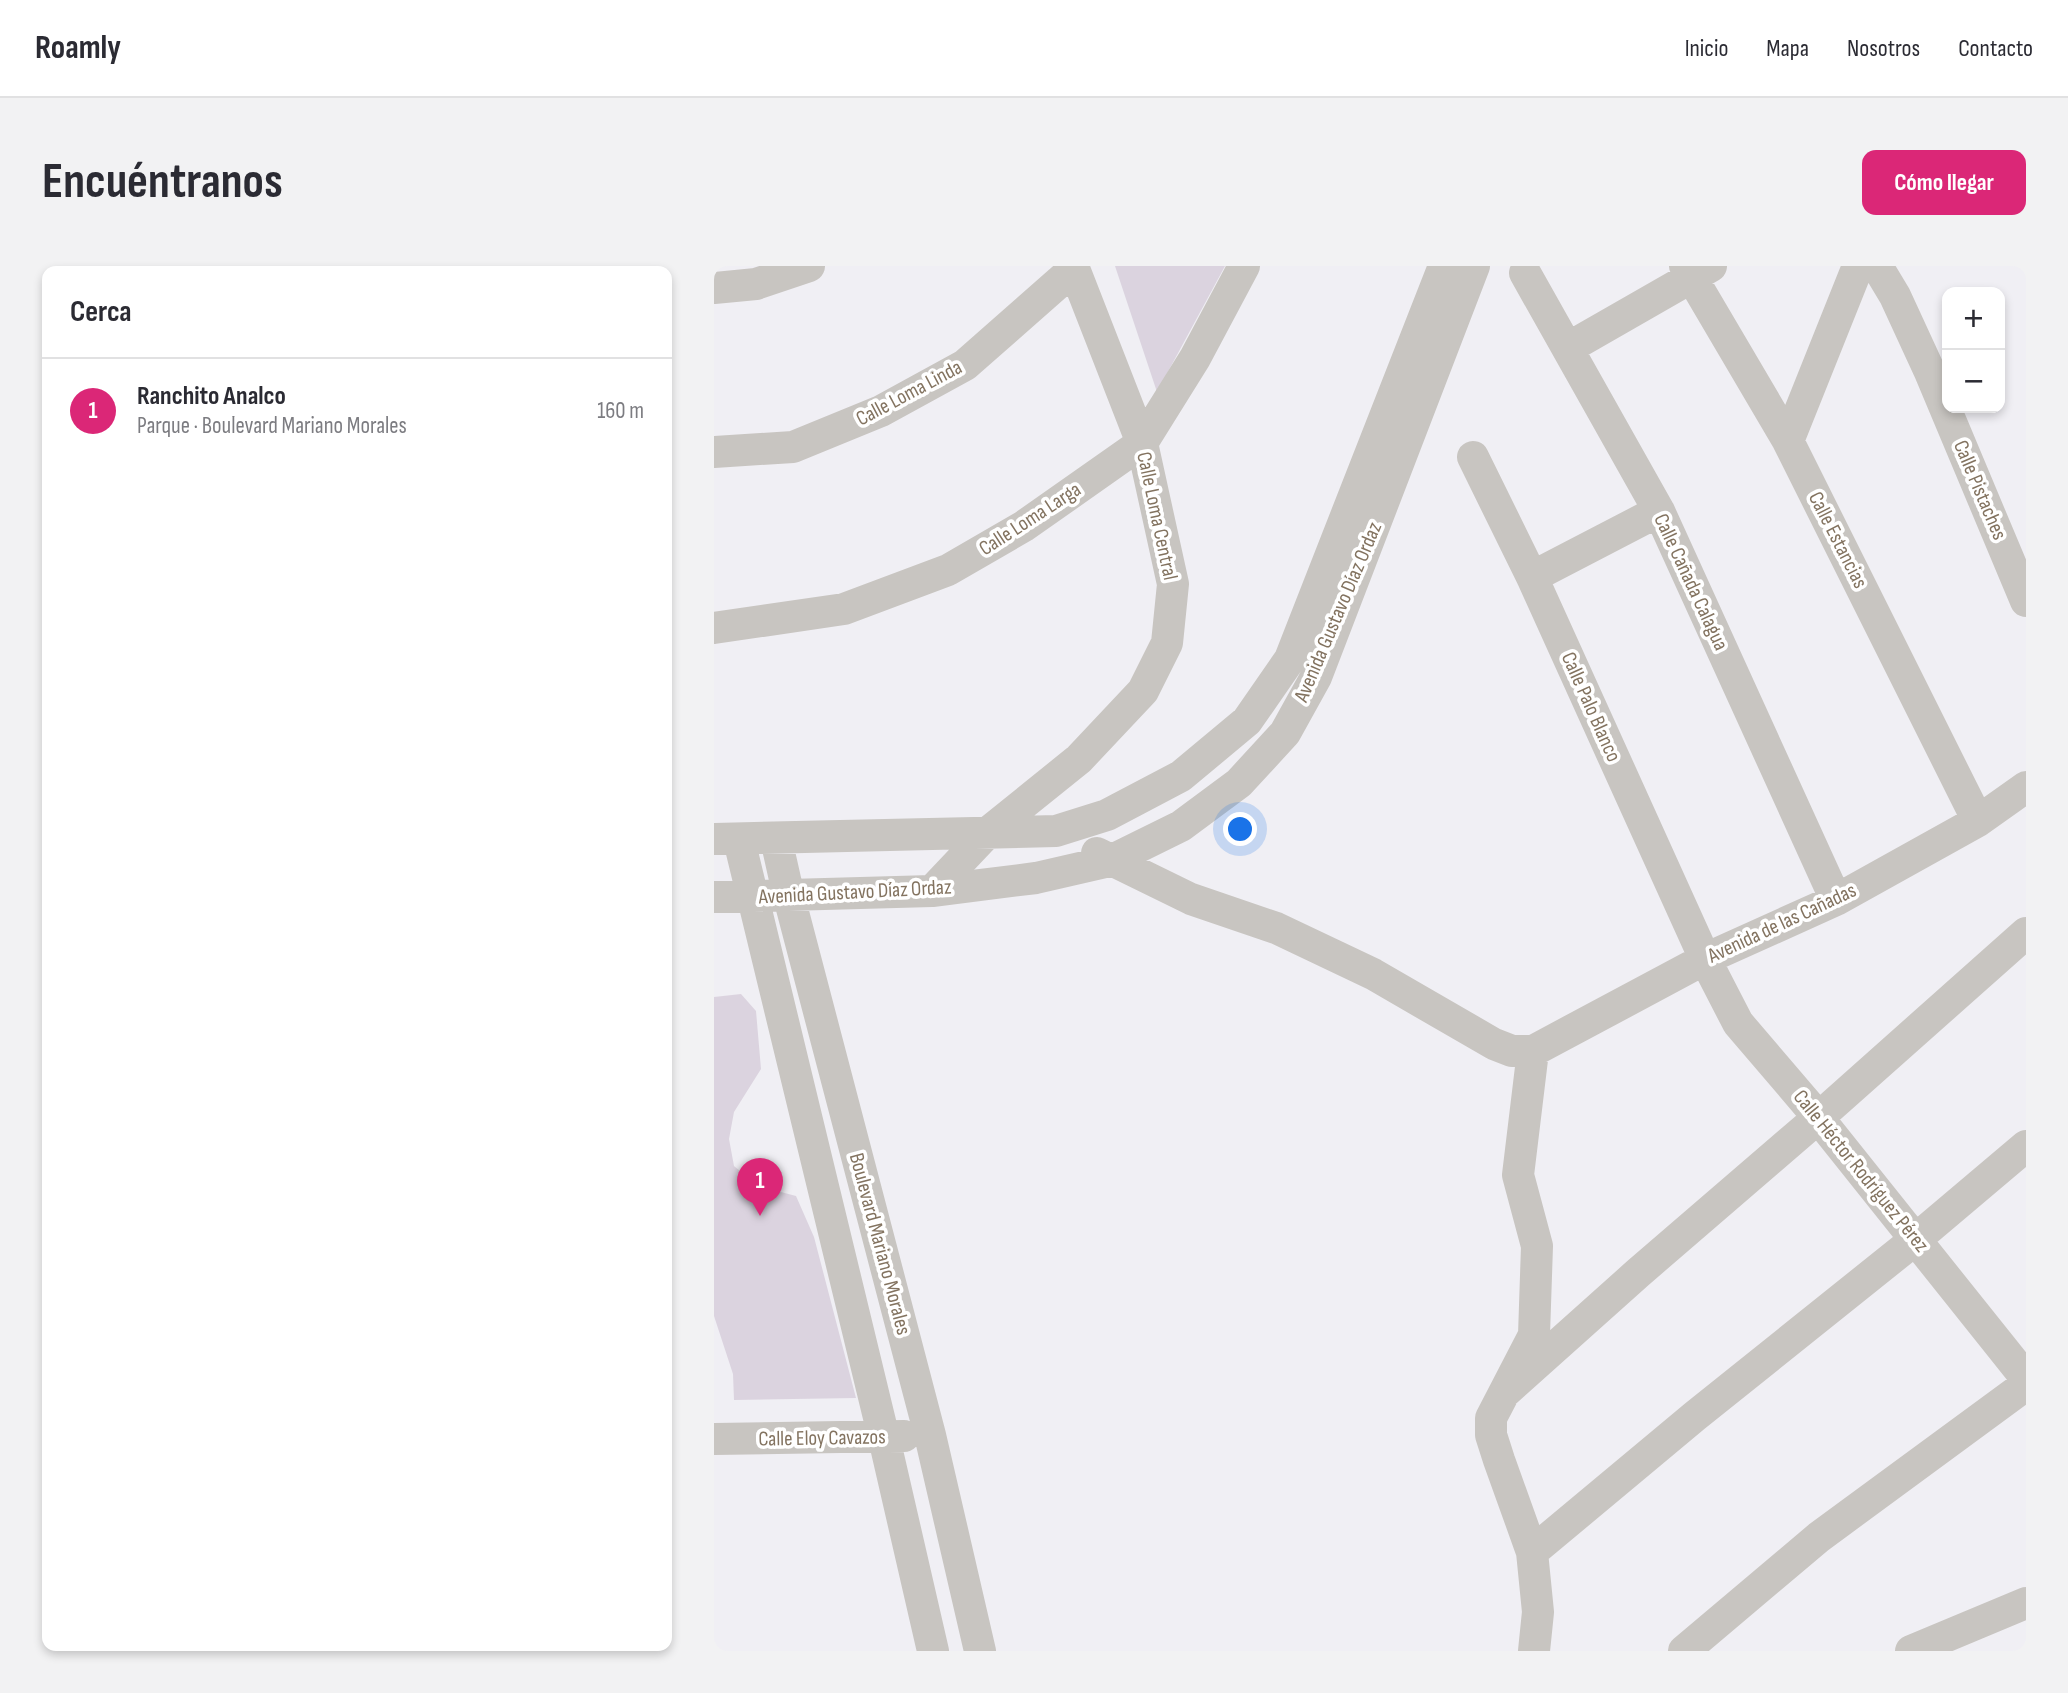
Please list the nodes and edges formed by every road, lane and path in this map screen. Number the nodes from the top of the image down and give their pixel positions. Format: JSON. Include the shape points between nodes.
{"nodes":[{"id":1,"x":809,"y":266,"type":"edge"},
{"id":2,"x":1244,"y":266,"type":"edge"},
{"id":3,"x":1444,"y":266,"type":"edge"},
{"id":4,"x":1474,"y":266,"type":"edge"},
{"id":5,"x":1858,"y":266,"type":"edge"},
{"id":6,"x":1877,"y":266,"type":"edge"},
{"id":7,"x":1074,"y":267,"type":"edge"},
{"id":8,"x":1696,"y":270,"type":"edge"},
{"id":9,"x":1525,"y":273,"type":"dead end"},
{"id":10,"x":714,"y":288,"type":"edge"},
{"id":11,"x":1568,"y":348,"type":"junction"},
{"id":12,"x":1788,"y":441,"type":"junction"},
{"id":13,"x":1142,"y":443,"type":"junction"},
{"id":14,"x":714,"y":453,"type":"edge"},
{"id":15,"x":1473,"y":457,"type":"dead end"},
{"id":16,"x":1659,"y":511,"type":"junction"},
{"id":17,"x":1532,"y":577,"type":"junction"},
{"id":18,"x":2026,"y":601,"type":"edge"},
{"id":19,"x":714,"y":628,"type":"edge"},
{"id":20,"x":2026,"y":787,"type":"edge"},
{"id":21,"x":1978,"y":821,"type":"junction"},
{"id":22,"x":1056,"y":831,"type":"junction"},
{"id":23,"x":986,"y":834,"type":"junction"},
{"id":24,"x":776,"y":839,"type":"junction"},
{"id":25,"x":726,"y":840,"type":"edge"},
{"id":26,"x":1110,"y":860,"type":"junction"},
{"id":27,"x":933,"y":891,"type":"junction"},
{"id":28,"x":714,"y":897,"type":"edge"},
{"id":29,"x":751,"y":897,"type":"junction"},
{"id":30,"x":789,"y":897,"type":"junction"},
{"id":31,"x":1836,"y":900,"type":"junction"},
{"id":32,"x":2026,"y":933,"type":"edge"},
{"id":33,"x":1705,"y":959,"type":"junction"},
{"id":34,"x":1533,"y":1051,"type":"junction"},
{"id":35,"x":1818,"y":1118,"type":"junction"},
{"id":36,"x":2026,"y":1146,"type":"edge"},
{"id":37,"x":1916,"y":1239,"type":"junction"},
{"id":38,"x":2026,"y":1378,"type":"edge"},
{"id":39,"x":2026,"y":1385,"type":"edge"},
{"id":40,"x":1506,"y":1392,"type":"junction"},
{"id":41,"x":930,"y":1435,"type":"junction"},
{"id":42,"x":884,"y":1438,"type":"junction"},
{"id":43,"x":714,"y":1439,"type":"edge"},
{"id":44,"x":1532,"y":1552,"type":"junction"},
{"id":45,"x":2026,"y":1603,"type":"edge"},
{"id":46,"x":933,"y":1651,"type":"edge"},
{"id":47,"x":980,"y":1651,"type":"edge"},
{"id":48,"x":1534,"y":1651,"type":"edge"},
{"id":49,"x":1684,"y":1651,"type":"edge"},
{"id":50,"x":1910,"y":1651,"type":"edge"}],
"edges":[{"from":1,"to":10,"type":"street","via":[[756,284]]},
{"from":2,"to":13,"type":"street","name":"Calle Loma Larga"},
{"from":3,"to":22,"type":"street","name":"Avenida Gustavo Díaz Ordaz","via":[[1290,659],[1247,721],[1181,776],[1107,815]]},
{"from":4,"to":26,"type":"street","name":"Avenida Gustavo Díaz Ordaz","via":[[1316,677],[1285,733],[1239,783],[1191,819]]},
{"from":5,"to":12,"type":"street"},
{"from":6,"to":18,"type":"street","name":"Calle Pistaches","via":[[1930,372]]},
{"from":7,"to":13,"type":"street","name":"Calle Loma Central"},
{"from":7,"to":14,"type":"street","name":"Calle Loma Linda","via":[[965,365],[881,411],[793,447]]},
{"from":8,"to":11,"type":"street"},
{"from":8,"to":12,"type":"street","name":"Calle Estancias"},
{"from":9,"to":11,"type":"street","name":"Calle Cañada Calagua"},
{"from":11,"to":16,"type":"street","name":"Calle Cañada Calagua"},
{"from":12,"to":21,"type":"street","name":"Calle Estancias"},
{"from":13,"to":19,"type":"street","name":"Calle Loma Larga","via":[[1024,526],[948,570],[844,609]]},
{"from":13,"to":23,"type":"street","name":"Calle Loma Central","via":[[1173,584],[1167,643],[1143,691],[1079,759]]},
{"from":15,"to":17,"type":"street","name":"Calle Palo Blanco"},
{"from":16,"to":17,"type":"street"},
{"from":16,"to":31,"type":"street","name":"Calle Cañada Calagua"},
{"from":17,"to":33,"type":"street","name":"Calle Palo Blanco"},
{"from":20,"to":21,"type":"street","name":"Avenida de las Cañadas"},
{"from":21,"to":31,"type":"street","name":"Avenida de las Cañadas"},
{"from":22,"to":23,"type":"street","name":"Avenida Gustavo Díaz Ordaz"},
{"from":22,"to":26,"type":"street"},
{"from":23,"to":24,"type":"street","name":"Avenida Gustavo Díaz Ordaz"},
{"from":23,"to":27,"type":"street","name":"Calle Loma Central"},
{"from":24,"to":25,"type":"street","name":"Avenida Gustavo Díaz Ordaz"},
{"from":24,"to":30,"type":"street","name":"Boulevard Mariano Morales"},
{"from":25,"to":29,"type":"street","name":"Boulevard Mariano Morales"},
{"from":26,"to":27,"type":"street","name":"Avenida Gustavo Díaz Ordaz","via":[[1036,878]]},
{"from":26,"to":34,"type":"street","via":[[1191,899],[1276,928],[1373,974],[1494,1044],[1513,1051]]},
{"from":27,"to":30,"type":"street","name":"Avenida Gustavo Díaz Ordaz"},
{"from":28,"to":29,"type":"street","name":"Avenida Gustavo Díaz Ordaz"},
{"from":29,"to":30,"type":"street","name":"Avenida Gustavo Díaz Ordaz"},
{"from":29,"to":42,"type":"street","name":"Boulevard Mariano Morales"},
{"from":30,"to":41,"type":"street","name":"Boulevard Mariano Morales"},
{"from":31,"to":33,"type":"street","name":"Avenida de las Cañadas"},
{"from":32,"to":35,"type":"street"},
{"from":33,"to":34,"type":"street","name":"Avenida de las Cañadas"},
{"from":33,"to":35,"type":"street","name":"Calle Héctor Rodríguez Pérez","via":[[1738,1023]]},
{"from":34,"to":40,"type":"street","via":[[1518,1175],[1537,1246],[1534,1335]]},
{"from":35,"to":37,"type":"street","name":"Calle Héctor Rodríguez Pérez"},
{"from":35,"to":40,"type":"street"},
{"from":36,"to":37,"type":"street"},
{"from":37,"to":38,"type":"street","name":"Calle Héctor Rodríguez Pérez"},
{"from":37,"to":44,"type":"street"},
{"from":39,"to":49,"type":"street","via":[[1819,1537]]},
{"from":40,"to":44,"type":"street","via":[[1491,1418],[1491,1435]]},
{"from":41,"to":42,"type":"street","name":"Calle Eloy Cavazos"},
{"from":41,"to":47,"type":"street","name":"Boulevard Mariano Morales"},
{"from":42,"to":43,"type":"street","name":"Calle Eloy Cavazos"},
{"from":42,"to":46,"type":"street","name":"Boulevard Mariano Morales"},
{"from":44,"to":48,"type":"street","via":[[1538,1612]]},
{"from":45,"to":50,"type":"street"}]}
